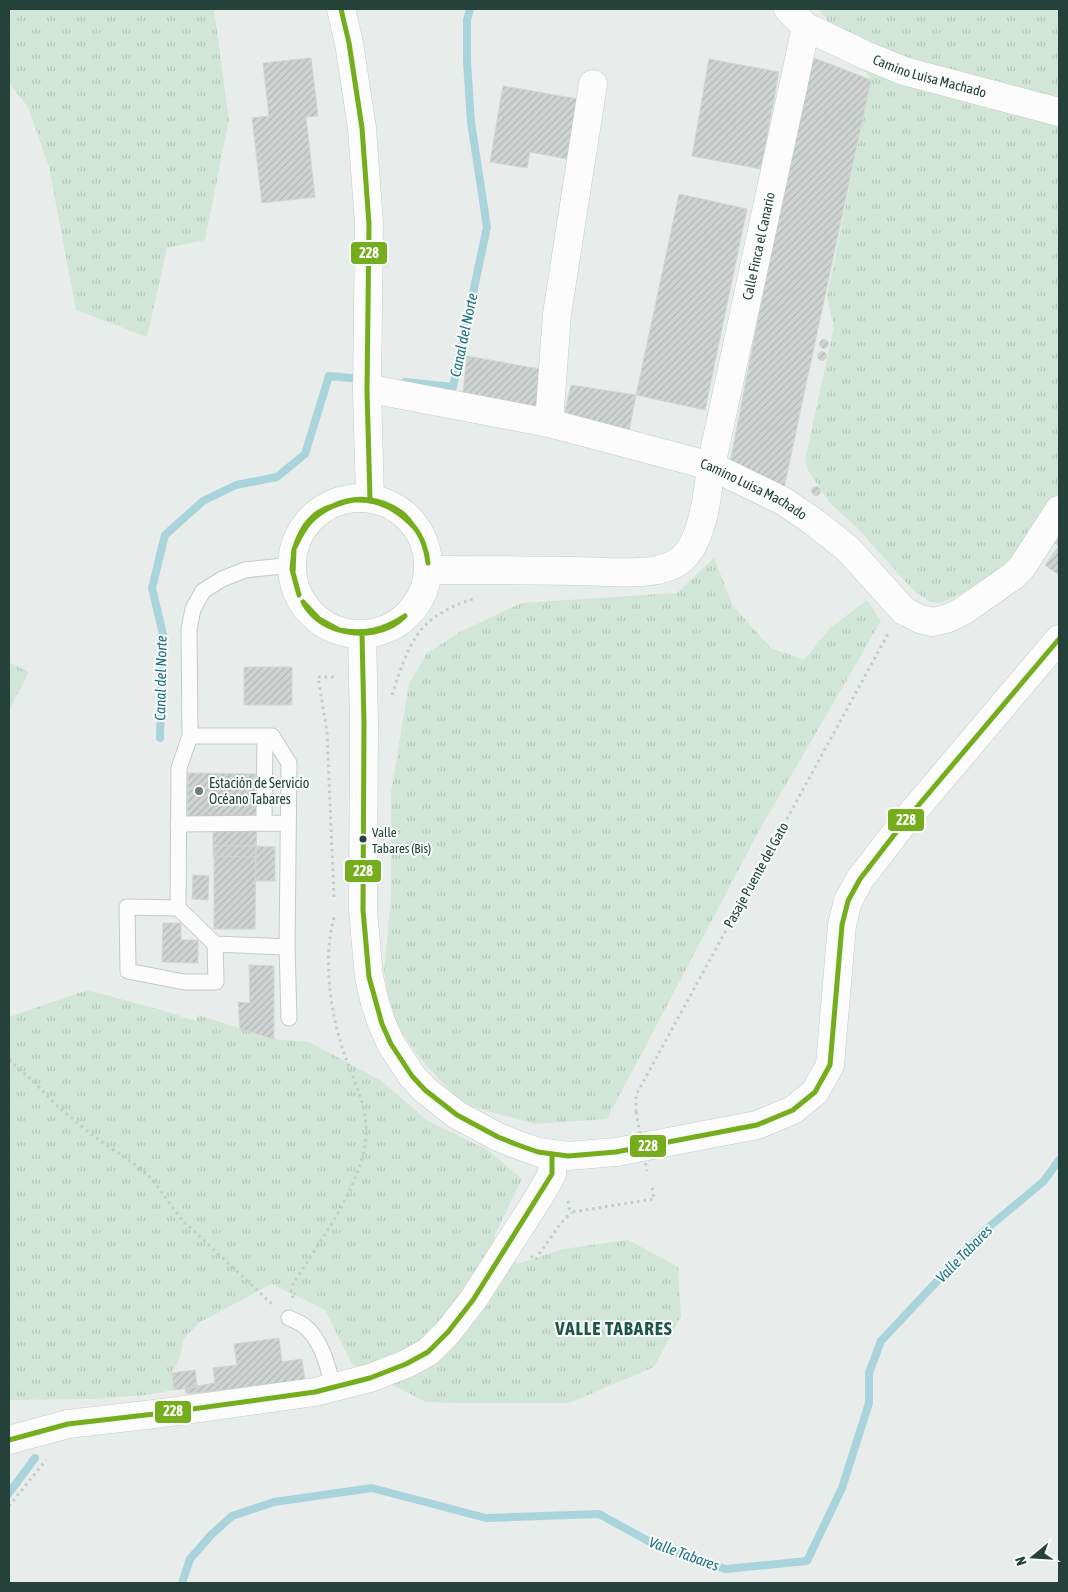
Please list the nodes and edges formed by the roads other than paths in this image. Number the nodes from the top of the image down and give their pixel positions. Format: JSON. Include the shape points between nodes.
{"nodes":[{"id":1,"x":342,"y":9,"type":"edge"},
{"id":2,"x":797,"y":18,"type":"edge"},
{"id":3,"x":593,"y":84,"type":"dead end"},
{"id":4,"x":1059,"y":112,"type":"edge"},
{"id":5,"x":367,"y":391,"type":"junction"},
{"id":6,"x":549,"y":422,"type":"junction"},
{"id":7,"x":711,"y":466,"type":"junction"},
{"id":8,"x":370,"y":499,"type":"junction"},
{"id":9,"x":1059,"y":510,"type":"edge"},
{"id":10,"x":292,"y":565,"type":"junction"},
{"id":11,"x":429,"y":570,"type":"junction"},
{"id":12,"x":362,"y":634,"type":"junction"},
{"id":13,"x":1059,"y":639,"type":"edge"},
{"id":14,"x":190,"y":736,"type":"junction"},
{"id":15,"x":265,"y":737,"type":"junction"},
{"id":16,"x":264,"y":823,"type":"junction"},
{"id":17,"x":288,"y":823,"type":"junction"},
{"id":18,"x":178,"y":824,"type":"junction"},
{"id":19,"x":178,"y":908,"type":"junction"},
{"id":20,"x":215,"y":944,"type":"junction"},
{"id":21,"x":287,"y":946,"type":"junction"},
{"id":22,"x":289,"y":1018,"type":"dead end"},
{"id":23,"x":552,"y":1154,"type":"junction"},
{"id":24,"x":289,"y":1318,"type":"road end"},
{"id":25,"x":333,"y":1388,"type":"junction"},
{"id":26,"x":9,"y":1440,"type":"edge"}],
"edges":[{"from":1,"to":5,"type":"street","via":[[362,128],[369,224]]},
{"from":2,"to":4,"type":"street","name":"Camino Luisa Machado","via":[[865,55],[904,71]]},
{"from":2,"to":7,"type":"street","name":"Calle Finca el Canario"},
{"from":3,"to":6,"type":"street","via":[[557,314]]},
{"from":5,"to":6,"type":"street","name":"Camino Luisa Machado"},
{"from":5,"to":8,"type":"street"},
{"from":6,"to":7,"type":"street","name":"Camino Luisa Machado"},
{"from":7,"to":9,"type":"street","name":"Camino Luisa Machado","via":[[783,501],[814,522],[848,550],[904,611],[933,622],[949,618],[1014,576]]},
{"from":7,"to":11,"type":"street","name":"Calle Finca el Canario","via":[[708,494],[691,549],[669,567],[621,572]]},
{"from":8,"to":10,"type":"street","via":[[338,502],[316,514],[300,533]]},
{"from":8,"to":11,"type":"street","via":[[390,506],[409,520],[426,550]]},
{"from":10,"to":12,"type":"street","via":[[300,598],[309,611],[336,630]]},
{"from":10,"to":14,"type":"lane","via":[[245,570],[222,578],[203,591],[192,609],[189,629]]},
{"from":11,"to":12,"type":"street","via":[[424,594],[411,612],[386,629]]},
{"from":12,"to":23,"type":"street","via":[[363,910],[374,1003],[401,1062],[425,1090],[470,1123],[498,1137]]},
{"from":13,"to":23,"type":"street","via":[[901,826],[860,879],[848,901],[842,925],[830,1065],[815,1092],[793,1110],[757,1124],[616,1152]]},
{"from":14,"to":15,"type":"lane"},
{"from":14,"to":18,"type":"lane","via":[[178,768]]},
{"from":15,"to":16,"type":"lane"},
{"from":15,"to":17,"type":"lane","via":[[272,736],[289,763]]},
{"from":16,"to":17,"type":"lane"},
{"from":16,"to":18,"type":"lane"},
{"from":17,"to":21,"type":"lane"},
{"from":18,"to":19,"type":"lane"},
{"from":19,"to":20,"type":"lane"},
{"from":19,"to":20,"type":"lane","via":[[127,908],[128,971],[184,982],[216,982]]},
{"from":20,"to":21,"type":"lane"},
{"from":21,"to":22,"type":"lane"},
{"from":23,"to":25,"type":"street","via":[[552,1174],[540,1196],[473,1300],[448,1332],[428,1352],[406,1364]]},
{"from":24,"to":25,"type":"lane","via":[[303,1324],[314,1338],[330,1372]]},
{"from":25,"to":26,"type":"street","via":[[68,1424]]}]}
